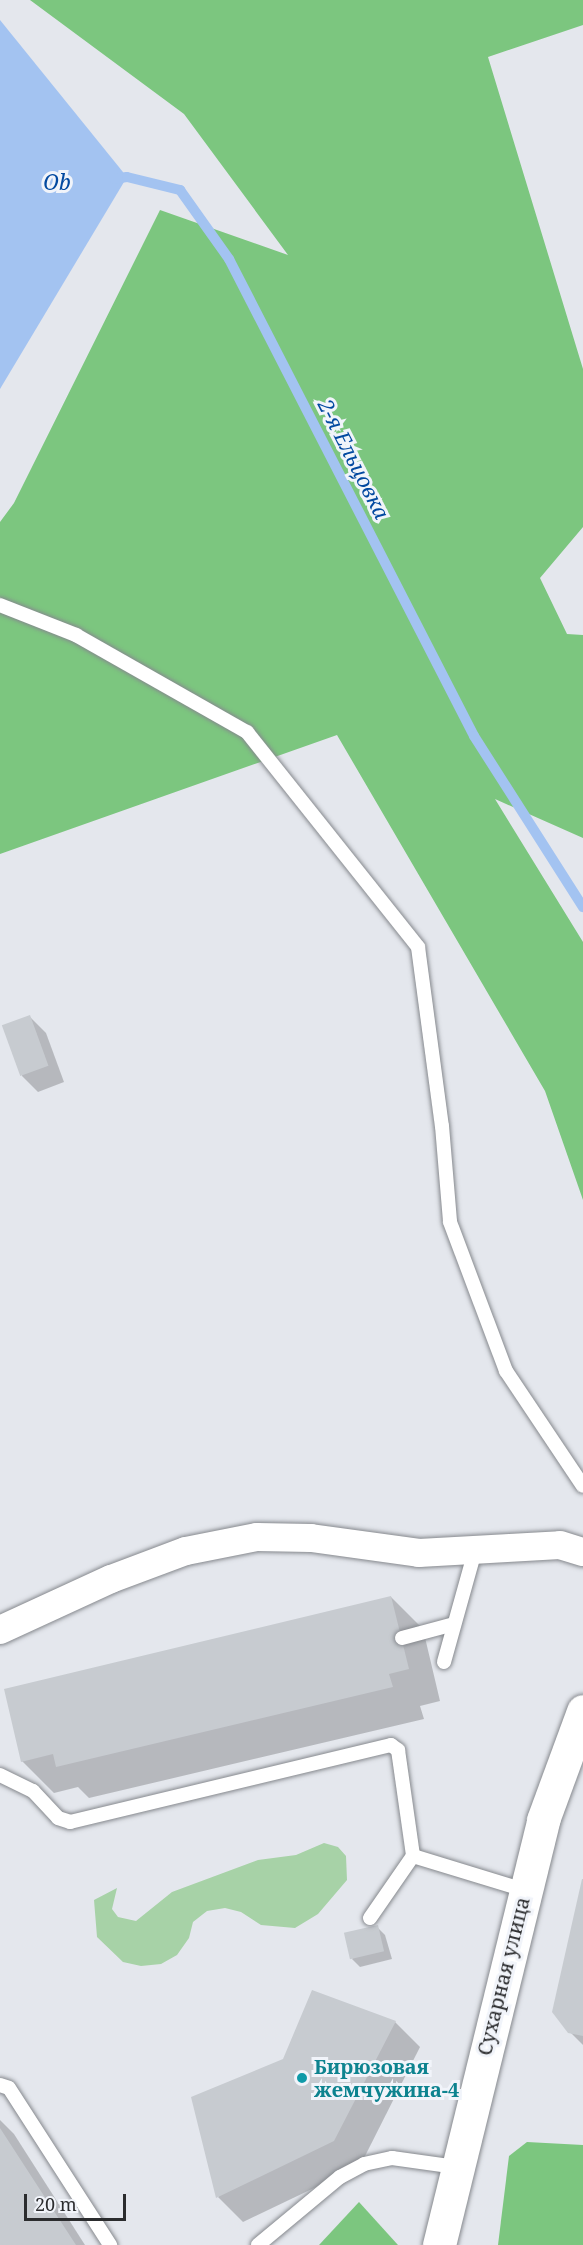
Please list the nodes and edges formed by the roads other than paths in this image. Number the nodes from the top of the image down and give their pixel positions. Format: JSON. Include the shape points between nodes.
{"nodes":[{"id":1,"x":0,"y":605,"type":"edge"},
{"id":2,"x":583,"y":1486,"type":"edge"},
{"id":3,"x":475,"y":1551,"type":"junction"},
{"id":4,"x":583,"y":1552,"type":"edge"},
{"id":5,"x":454,"y":1624,"type":"junction"},
{"id":6,"x":0,"y":1630,"type":"edge"},
{"id":7,"x":402,"y":1638,"type":"dead end"},
{"id":8,"x":444,"y":1662,"type":"dead end"},
{"id":9,"x":583,"y":1711,"type":"edge"},
{"id":10,"x":0,"y":1775,"type":"edge"},
{"id":11,"x":413,"y":1856,"type":"junction"},
{"id":12,"x":524,"y":1890,"type":"junction"},
{"id":13,"x":370,"y":1918,"type":"dead end"},
{"id":14,"x":0,"y":2085,"type":"edge"},
{"id":15,"x":456,"y":2167,"type":"junction"},
{"id":16,"x":110,"y":2245,"type":"edge"},
{"id":17,"x":258,"y":2245,"type":"edge"},
{"id":18,"x":439,"y":2245,"type":"edge"}],
"edges":[{"from":1,"to":2,"type":"lane","via":[[76,635],[247,732],[418,947],[442,1126],[450,1222],[506,1371]]},
{"from":3,"to":4,"type":"street","via":[[560,1545]]},
{"from":3,"to":5,"type":"lane"},
{"from":3,"to":6,"type":"street","via":[[418,1553],[311,1538],[257,1537],[199,1546],[111,1579]]},
{"from":5,"to":7,"type":"lane"},
{"from":5,"to":8,"type":"lane"},
{"from":9,"to":12,"type":"street","name":"Сухарная улица","via":[[565,1752]]},
{"from":10,"to":11,"type":"lane","via":[[33,1791],[58,1818],[70,1822],[391,1745],[398,1750]]},
{"from":11,"to":12,"type":"lane"},
{"from":11,"to":13,"type":"lane"},
{"from":12,"to":15,"type":"street","name":"Сухарная улица"},
{"from":14,"to":16,"type":"lane","via":[[9,2088]]},
{"from":15,"to":17,"type":"lane","via":[[392,2158],[364,2164],[340,2176]]},
{"from":15,"to":18,"type":"street","name":"Сухарная улица"}]}
